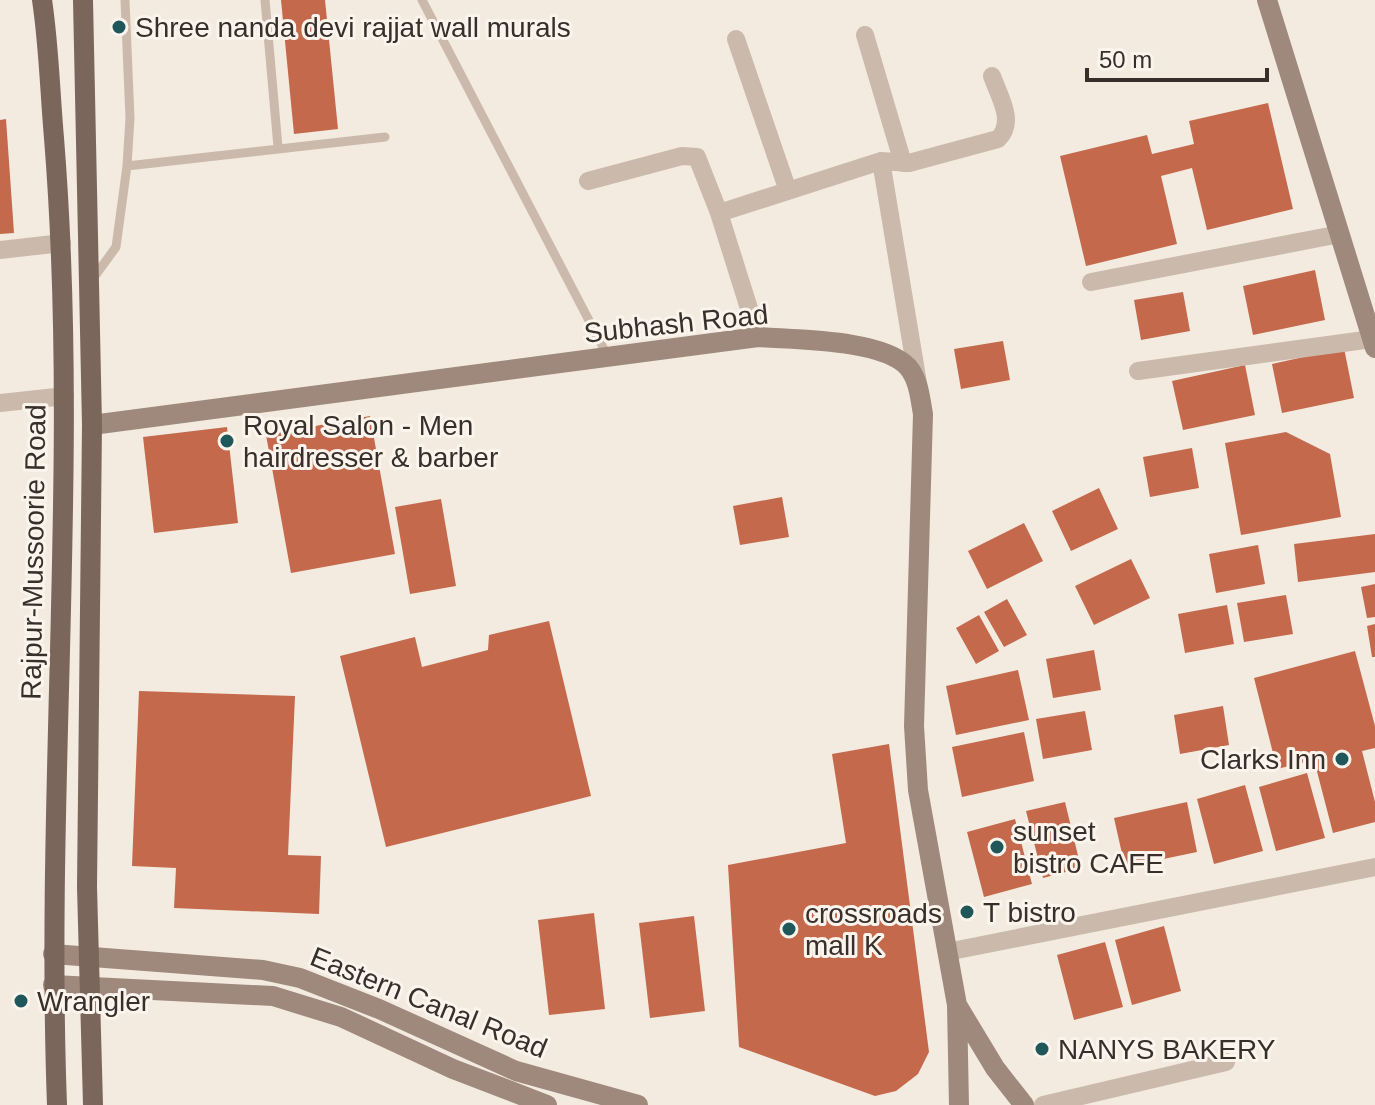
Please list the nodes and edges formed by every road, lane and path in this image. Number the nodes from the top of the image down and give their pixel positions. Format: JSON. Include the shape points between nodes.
{"nodes":[{"id":1,"x":83,"y":0,"type":"edge"},
{"id":2,"x":125,"y":0,"type":"edge"},
{"id":3,"x":265,"y":0,"type":"edge"},
{"id":4,"x":422,"y":0,"type":"edge"},
{"id":5,"x":1267,"y":0,"type":"edge"},
{"id":6,"x":41,"y":2,"type":"edge"},
{"id":7,"x":865,"y":35,"type":"dead end"},
{"id":8,"x":736,"y":39,"type":"dead end"},
{"id":9,"x":992,"y":76,"type":"dead end"},
{"id":10,"x":385,"y":137,"type":"dead end"},
{"id":11,"x":278,"y":147,"type":"junction"},
{"id":12,"x":881,"y":161,"type":"junction"},
{"id":13,"x":903,"y":163,"type":"junction"},
{"id":14,"x":127,"y":166,"type":"junction"},
{"id":15,"x":588,"y":181,"type":"dead end"},
{"id":16,"x":788,"y":191,"type":"junction"},
{"id":17,"x":719,"y":213,"type":"junction"},
{"id":18,"x":1340,"y":234,"type":"junction"},
{"id":19,"x":62,"y":243,"type":"junction"},
{"id":20,"x":0,"y":250,"type":"edge"},
{"id":21,"x":1091,"y":282,"type":"dead end"},
{"id":22,"x":88,"y":285,"type":"junction"},
{"id":23,"x":758,"y":337,"type":"junction"},
{"id":24,"x":1374,"y":343,"type":"edge"},
{"id":25,"x":608,"y":358,"type":"junction"},
{"id":26,"x":1138,"y":371,"type":"dead end"},
{"id":27,"x":920,"y":395,"type":"junction"},
{"id":28,"x":65,"y":396,"type":"junction"},
{"id":29,"x":0,"y":403,"type":"edge"},
{"id":30,"x":92,"y":425,"type":"junction"},
{"id":31,"x":1375,"y":867,"type":"edge"},
{"id":32,"x":947,"y":952,"type":"junction"},
{"id":33,"x":53,"y":954,"type":"junction"},
{"id":34,"x":87,"y":956,"type":"junction"},
{"id":35,"x":53,"y":985,"type":"junction"},
{"id":36,"x":88,"y":987,"type":"junction"},
{"id":37,"x":957,"y":1005,"type":"junction"},
{"id":38,"x":1226,"y":1062,"type":"dead end"},
{"id":39,"x":57,"y":1105,"type":"edge"},
{"id":40,"x":93,"y":1105,"type":"edge"},
{"id":41,"x":547,"y":1105,"type":"edge"},
{"id":42,"x":638,"y":1105,"type":"edge"},
{"id":43,"x":959,"y":1105,"type":"edge"},
{"id":44,"x":1024,"y":1105,"type":"edge"},
{"id":45,"x":1043,"y":1105,"type":"edge"}],
"edges":[{"from":1,"to":22,"type":"main road","name":"Rajpur-Mussoorie Road"},
{"from":2,"to":14,"type":"lane"},
{"from":3,"to":11,"type":"lane"},
{"from":4,"to":25,"type":"lane"},
{"from":5,"to":18,"type":"street"},
{"from":6,"to":19,"type":"main road","name":"Rajpur-Mussoorie Road"},
{"from":7,"to":13,"type":"street"},
{"from":8,"to":16,"type":"street"},
{"from":9,"to":13,"type":"street","via":[[1008,121],[998,139]]},
{"from":10,"to":11,"type":"lane"},
{"from":11,"to":14,"type":"lane"},
{"from":12,"to":13,"type":"street"},
{"from":12,"to":16,"type":"street"},
{"from":12,"to":27,"type":"street"},
{"from":14,"to":22,"type":"lane","via":[[116,247]]},
{"from":15,"to":17,"type":"street","via":[[689,155],[702,166]]},
{"from":16,"to":17,"type":"street"},
{"from":17,"to":23,"type":"street"},
{"from":18,"to":21,"type":"street"},
{"from":18,"to":24,"type":"street"},
{"from":19,"to":20,"type":"street"},
{"from":19,"to":28,"type":"main road","name":"Rajpur-Mussoorie Road"},
{"from":22,"to":30,"type":"main road","name":"Rajpur-Mussoorie Road"},
{"from":23,"to":25,"type":"street","name":"Subhash Road"},
{"from":23,"to":27,"type":"street","name":"Subhash Road","via":[[839,344],[888,355],[909,369]]},
{"from":24,"to":26,"type":"street"},
{"from":25,"to":30,"type":"street","name":"Subhash Road"},
{"from":27,"to":32,"type":"street","name":"Subhash Road","via":[[914,726],[918,790]]},
{"from":28,"to":29,"type":"street"},
{"from":28,"to":33,"type":"main road","name":"Rajpur-Mussoorie Road"},
{"from":30,"to":34,"type":"main road","name":"Rajpur-Mussoorie Road"},
{"from":31,"to":32,"type":"street"},
{"from":32,"to":37,"type":"street","name":"Subhash Road"},
{"from":33,"to":34,"type":"street","name":"Eastern Canal Road"},
{"from":33,"to":35,"type":"main road","name":"Rajpur-Mussoorie Road"},
{"from":34,"to":36,"type":"main road","name":"Rajpur-Mussoorie Road"},
{"from":34,"to":42,"type":"street","name":"Eastern Canal Road","via":[[263,970],[300,978],[516,1071]]},
{"from":35,"to":36,"type":"street","name":"Eastern Canal Road"},
{"from":35,"to":39,"type":"main road","name":"Rajpur-Mussoorie Road"},
{"from":36,"to":40,"type":"main road","name":"Rajpur-Mussoorie Road"},
{"from":36,"to":41,"type":"street","name":"Eastern Canal Road","via":[[273,996],[341,1017]]},
{"from":37,"to":43,"type":"street","name":"Subhash Road"},
{"from":37,"to":44,"type":"street","name":"Subhash Road"},
{"from":38,"to":45,"type":"street"}]}
